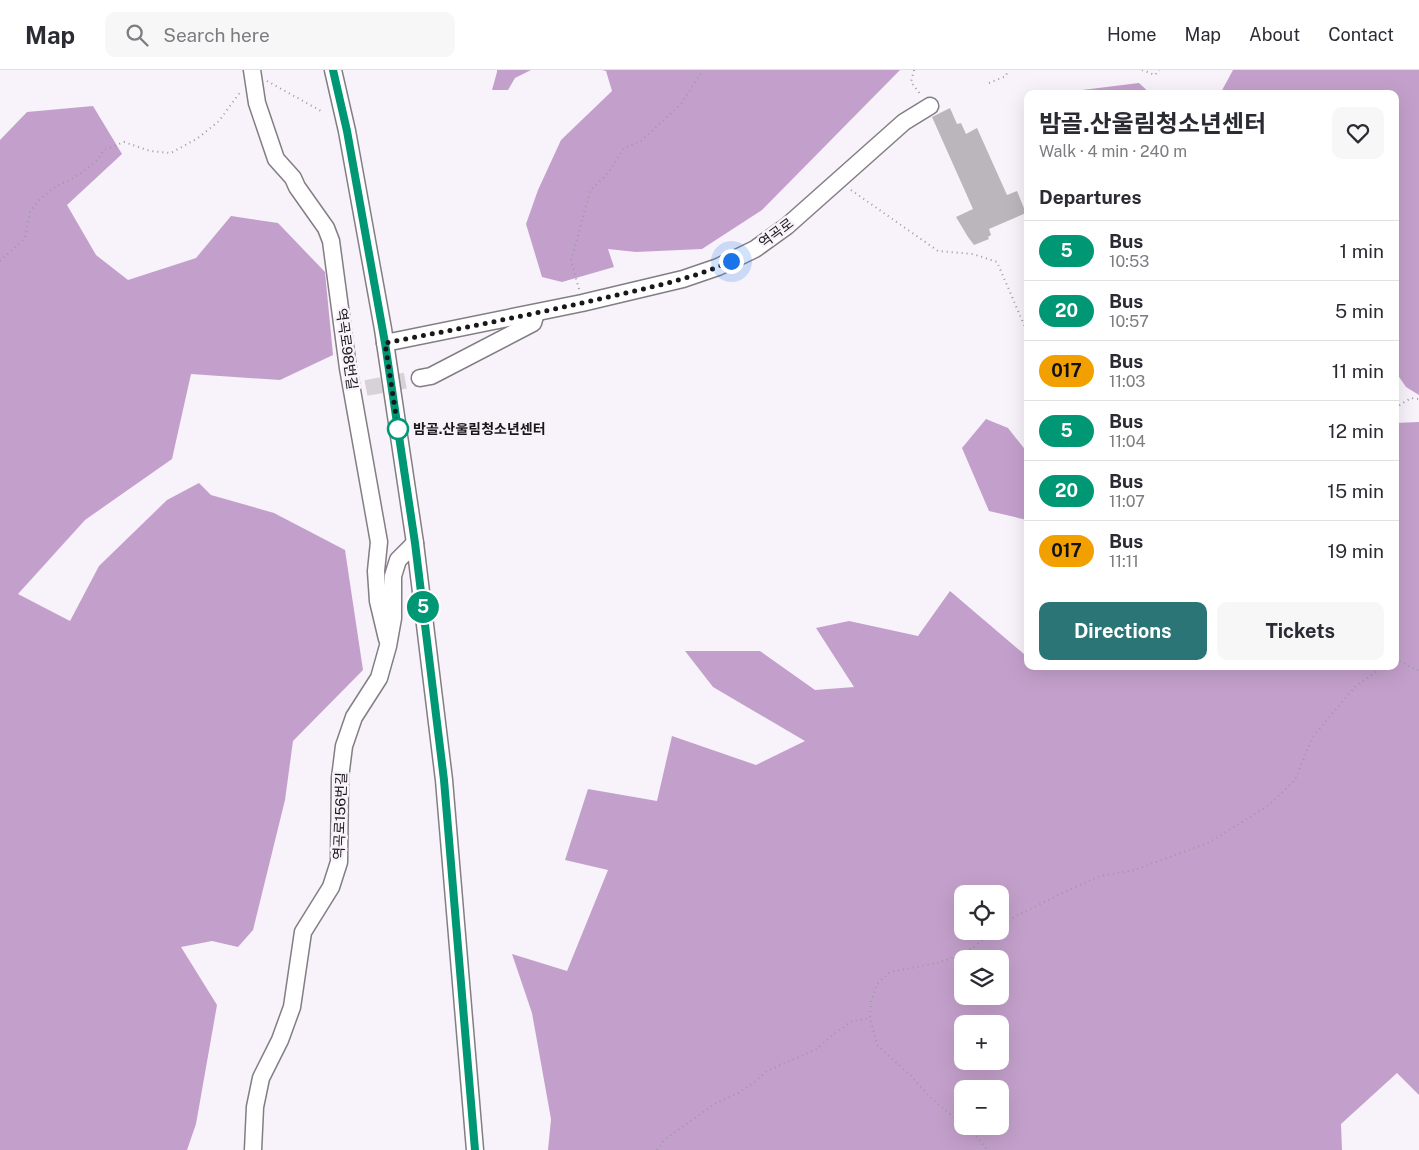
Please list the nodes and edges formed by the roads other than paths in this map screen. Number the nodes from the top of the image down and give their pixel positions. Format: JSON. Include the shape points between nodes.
{"nodes":[{"id":1,"x":333,"y":70,"type":"edge"},
{"id":2,"x":253,"y":75,"type":"edge"},
{"id":3,"x":927,"y":102,"type":"road end"},
{"id":4,"x":536,"y":313,"type":"junction"},
{"id":5,"x":385,"y":343,"type":"junction"},
{"id":6,"x":420,"y":378,"type":"tunnel mouth"},
{"id":7,"x":415,"y":543,"type":"junction"},
{"id":8,"x":388,"y":646,"type":"junction"},
{"id":9,"x":253,"y":1150,"type":"edge"},
{"id":10,"x":475,"y":1150,"type":"edge"}],
"edges":[{"from":1,"to":5,"type":"street"},
{"from":2,"to":8,"type":"street","name":"역곡로98번길","via":[[257,103],[276,159],[293,178],[331,241],[343,371],[359,389],[380,542],[376,571],[378,601]]},
{"from":3,"to":4,"type":"street","name":"역곡로","via":[[787,226],[755,249],[683,279]]},
{"from":4,"to":5,"type":"street","name":"역곡로"},
{"from":4,"to":6,"type":"street","via":[[533,323],[431,376]]},
{"from":5,"to":7,"type":"street"},
{"from":7,"to":8,"type":"street","name":"역곡로156번길","via":[[398,560],[393,576],[394,618]]},
{"from":7,"to":10,"type":"street","via":[[444,780]]},
{"from":8,"to":9,"type":"street","name":"역곡로156번길","via":[[379,678],[354,717],[344,746],[340,778],[340,862],[331,887],[303,932],[292,1007],[261,1078],[255,1107]]}]}
